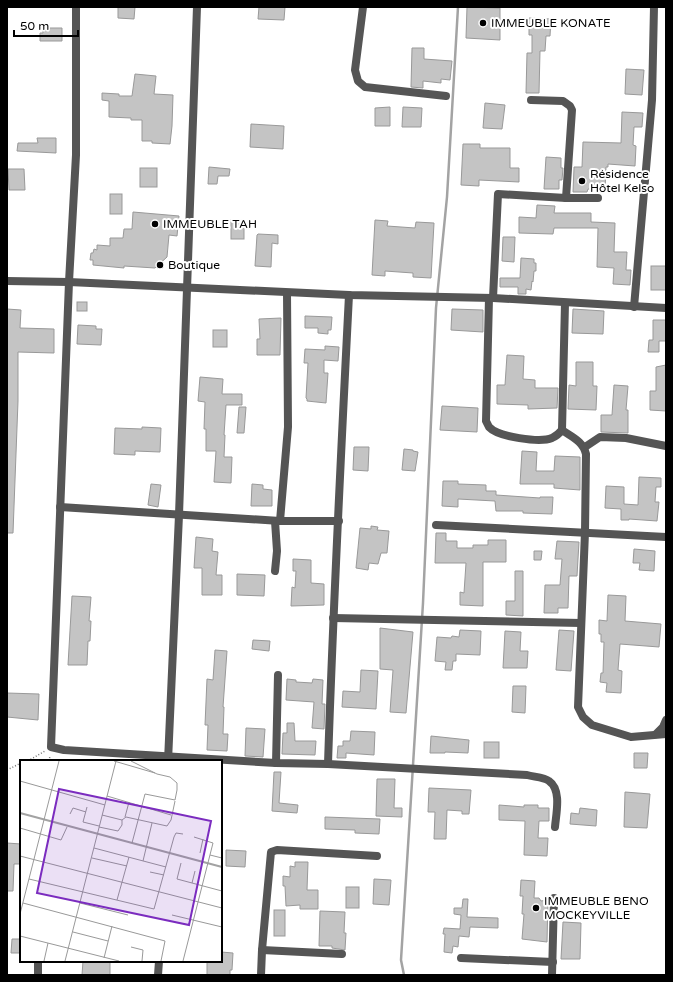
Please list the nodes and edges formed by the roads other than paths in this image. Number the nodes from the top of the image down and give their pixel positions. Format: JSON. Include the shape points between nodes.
{"nodes":[{"id":1,"x":76,"y":7,"type":"edge"},
{"id":2,"x":197,"y":7,"type":"edge"},
{"id":3,"x":363,"y":7,"type":"edge"},
{"id":4,"x":654,"y":7,"type":"edge"},
{"id":5,"x":446,"y":96,"type":"dead end"},
{"id":6,"x":531,"y":100,"type":"dead end"},
{"id":7,"x":566,"y":198,"type":"junction"},
{"id":8,"x":598,"y":198,"type":"dead end"},
{"id":9,"x":7,"y":281,"type":"edge"},
{"id":10,"x":68,"y":282,"type":"junction"},
{"id":11,"x":187,"y":288,"type":"junction"},
{"id":12,"x":287,"y":293,"type":"junction"},
{"id":13,"x":349,"y":296,"type":"junction"},
{"id":14,"x":491,"y":298,"type":"junction"},
{"id":15,"x":565,"y":303,"type":"junction"},
{"id":16,"x":634,"y":307,"type":"junction"},
{"id":17,"x":666,"y":308,"type":"edge"},
{"id":18,"x":562,"y":430,"type":"junction"},
{"id":19,"x":585,"y":446,"type":"junction"},
{"id":20,"x":666,"y":446,"type":"edge"},
{"id":21,"x":60,"y":507,"type":"junction"},
{"id":22,"x":179,"y":515,"type":"junction"},
{"id":23,"x":278,"y":521,"type":"junction"},
{"id":24,"x":339,"y":521,"type":"junction"},
{"id":25,"x":436,"y":526,"type":"dead end"},
{"id":26,"x":585,"y":532,"type":"junction"},
{"id":27,"x":666,"y":537,"type":"edge"},
{"id":28,"x":275,"y":570,"type":"dead end"},
{"id":29,"x":333,"y":618,"type":"junction"},
{"id":30,"x":581,"y":623,"type":"junction"},
{"id":31,"x":278,"y":675,"type":"dead end"},
{"id":32,"x":666,"y":720,"type":"edge"},
{"id":33,"x":656,"y":734,"type":"junction"},
{"id":34,"x":666,"y":734,"type":"edge"},
{"id":35,"x":168,"y":758,"type":"edge"},
{"id":36,"x":211,"y":760,"type":"edge"},
{"id":37,"x":222,"y":760,"type":"edge"},
{"id":38,"x":276,"y":763,"type":"junction"},
{"id":39,"x":328,"y":764,"type":"junction"},
{"id":40,"x":555,"y":827,"type":"dead end"},
{"id":41,"x":377,"y":856,"type":"dead end"},
{"id":42,"x":554,"y":898,"type":"dead end"},
{"id":43,"x":262,"y":950,"type":"junction"},
{"id":44,"x":342,"y":954,"type":"dead end"},
{"id":45,"x":461,"y":958,"type":"dead end"},
{"id":46,"x":38,"y":962,"type":"edge"},
{"id":47,"x":158,"y":962,"type":"edge"},
{"id":48,"x":552,"y":962,"type":"junction"},
{"id":49,"x":38,"y":975,"type":"edge"},
{"id":50,"x":158,"y":975,"type":"edge"},
{"id":51,"x":261,"y":975,"type":"edge"},
{"id":52,"x":552,"y":975,"type":"edge"}],
"edges":[{"from":1,"to":10,"type":"street","via":[[76,155]]},
{"from":2,"to":11,"type":"street"},
{"from":3,"to":5,"type":"street","via":[[355,70],[358,81],[365,88]]},
{"from":4,"to":16,"type":"street","via":[[652,95]]},
{"from":6,"to":7,"type":"street","via":[[563,101],[572,110]]},
{"from":7,"to":8,"type":"street"},
{"from":7,"to":14,"type":"street","via":[[498,194]]},
{"from":9,"to":10,"type":"street"},
{"from":10,"to":11,"type":"street"},
{"from":10,"to":21,"type":"street"},
{"from":11,"to":12,"type":"street"},
{"from":11,"to":22,"type":"street"},
{"from":12,"to":13,"type":"street"},
{"from":12,"to":23,"type":"street","via":[[288,427]]},
{"from":13,"to":14,"type":"street"},
{"from":13,"to":24,"type":"street"},
{"from":14,"to":15,"type":"street"},
{"from":14,"to":18,"type":"street","via":[[486,421],[490,428],[510,437],[550,439]]},
{"from":15,"to":16,"type":"street"},
{"from":15,"to":18,"type":"street"},
{"from":16,"to":17,"type":"street"},
{"from":18,"to":19,"type":"street"},
{"from":19,"to":20,"type":"street","via":[[600,437],[626,438]]},
{"from":19,"to":26,"type":"street"},
{"from":21,"to":22,"type":"street"},
{"from":21,"to":35,"type":"street","via":[[51,747]]},
{"from":22,"to":23,"type":"street"},
{"from":22,"to":35,"type":"street"},
{"from":23,"to":24,"type":"street"},
{"from":23,"to":28,"type":"street"},
{"from":24,"to":29,"type":"street"},
{"from":25,"to":26,"type":"street"},
{"from":26,"to":27,"type":"street"},
{"from":26,"to":30,"type":"street"},
{"from":29,"to":30,"type":"street"},
{"from":29,"to":39,"type":"street"},
{"from":30,"to":33,"type":"street","via":[[578,707],[583,717],[592,726],[631,737]]},
{"from":31,"to":38,"type":"street"},
{"from":32,"to":33,"type":"street","via":[[663,728]]},
{"from":33,"to":34,"type":"street"},
{"from":35,"to":36,"type":"street"},
{"from":37,"to":38,"type":"street"},
{"from":38,"to":39,"type":"street"},
{"from":39,"to":40,"type":"street","via":[[528,775],[548,780],[554,786],[557,797]]},
{"from":41,"to":43,"type":"street","via":[[277,850],[271,852]]},
{"from":42,"to":48,"type":"street"},
{"from":43,"to":44,"type":"street"},
{"from":43,"to":51,"type":"street"},
{"from":45,"to":48,"type":"street"},
{"from":46,"to":49,"type":"street"},
{"from":47,"to":50,"type":"street"},
{"from":48,"to":52,"type":"street"}]}
